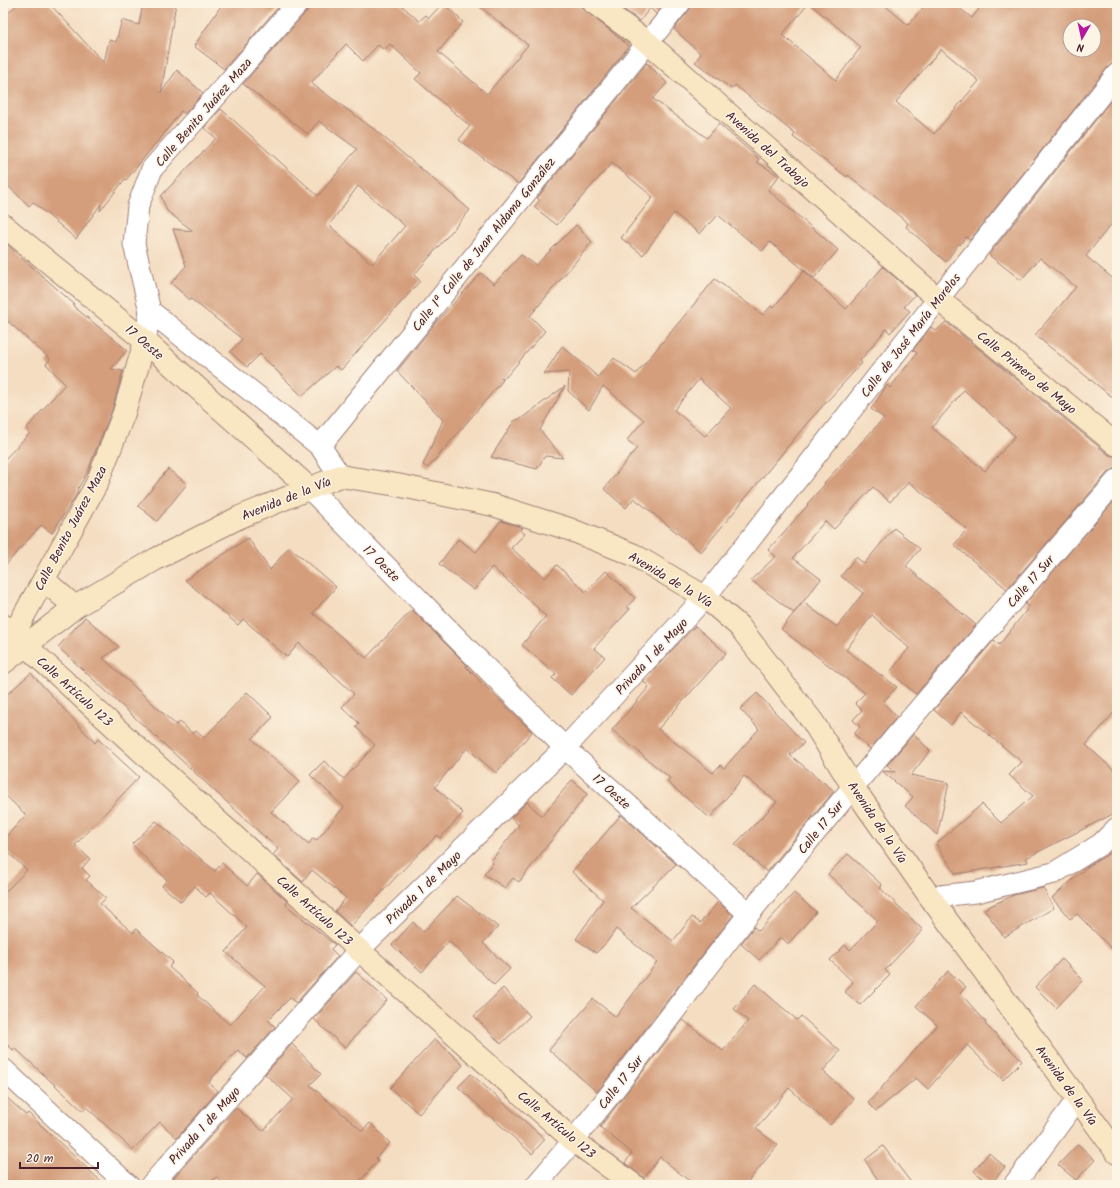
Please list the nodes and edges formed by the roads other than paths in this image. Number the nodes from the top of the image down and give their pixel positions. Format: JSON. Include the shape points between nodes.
{"nodes":[{"id":1,"x":298,"y":3,"type":"edge"},
{"id":2,"x":594,"y":3,"type":"edge"},
{"id":3,"x":680,"y":3,"type":"edge"},
{"id":4,"x":647,"y":42,"type":"junction"},
{"id":5,"x":1117,"y":74,"type":"edge"},
{"id":6,"x":3,"y":225,"type":"edge"},
{"id":7,"x":938,"y":299,"type":"junction"},
{"id":8,"x":150,"y":311,"type":"junction"},
{"id":9,"x":145,"y":341,"type":"junction"},
{"id":10,"x":1117,"y":445,"type":"edge"},
{"id":11,"x":320,"y":446,"type":"junction"},
{"id":12,"x":340,"y":476,"type":"junction"},
{"id":13,"x":1117,"y":480,"type":"edge"},
{"id":14,"x":309,"y":488,"type":"junction"},
{"id":15,"x":44,"y":580,"type":"junction"},
{"id":16,"x":706,"y":597,"type":"junction"},
{"id":17,"x":75,"y":607,"type":"junction"},
{"id":18,"x":14,"y":635,"type":"edge"},
{"id":19,"x":4,"y":663,"type":"edge"},
{"id":20,"x":564,"y":748,"type":"junction"},
{"id":21,"x":853,"y":787,"type":"junction"},
{"id":22,"x":1117,"y":828,"type":"edge"},
{"id":23,"x":930,"y":897,"type":"junction"},
{"id":24,"x":749,"y":914,"type":"junction"},
{"id":25,"x":359,"y":950,"type":"junction"},
{"id":26,"x":3,"y":1069,"type":"edge"},
{"id":27,"x":1077,"y":1100,"type":"junction"},
{"id":28,"x":574,"y":1141,"type":"junction"},
{"id":29,"x":1117,"y":1153,"type":"edge"},
{"id":30,"x":128,"y":1185,"type":"edge"},
{"id":31,"x":151,"y":1185,"type":"edge"},
{"id":32,"x":536,"y":1185,"type":"edge"},
{"id":33,"x":634,"y":1185,"type":"edge"},
{"id":34,"x":1014,"y":1185,"type":"edge"}],
"edges":[{"from":1,"to":8,"type":"street","name":"Calle Benito Juárez Maza","via":[[152,169],[138,206],[134,244]]},
{"from":2,"to":4,"type":"street","name":"Avenida del Trabajo"},
{"from":3,"to":4,"type":"street","name":"Calle 1ª Calle de Juan Aldama González"},
{"from":4,"to":7,"type":"street","name":"Avenida del Trabajo"},
{"from":4,"to":11,"type":"street","name":"Calle 1ª Calle de Juan Aldama González"},
{"from":5,"to":7,"type":"street","name":"Calle de José María Morelos"},
{"from":6,"to":9,"type":"street","name":"17 Oeste"},
{"from":7,"to":10,"type":"street","name":"Calle Primero de Mayo"},
{"from":7,"to":16,"type":"street","name":"Calle de José María Morelos"},
{"from":8,"to":9,"type":"street","name":"Calle Benito Juárez Maza"},
{"from":8,"to":11,"type":"street"},
{"from":9,"to":14,"type":"street","name":"17 Oeste"},
{"from":9,"to":15,"type":"street","name":"Calle Benito Juárez Maza","via":[[124,413],[97,483]]},
{"from":11,"to":12,"type":"street"},
{"from":12,"to":14,"type":"street","name":"Avenida de la Vía"},
{"from":12,"to":16,"type":"street","name":"Avenida de la Vía","via":[[493,505],[569,529],[634,555]]},
{"from":13,"to":21,"type":"street","name":"Calle 17 Sur"},
{"from":14,"to":17,"type":"street","name":"Avenida de la Vía","via":[[240,517],[156,559]]},
{"from":14,"to":20,"type":"street","name":"17 Oeste"},
{"from":15,"to":17,"type":"street"},
{"from":15,"to":18,"type":"street","name":"Calle Benito Juárez Maza"},
{"from":16,"to":20,"type":"street","name":"Privada 1 de Mayo"},
{"from":16,"to":21,"type":"street","name":"Avenida de la Vía","via":[[739,626],[753,644],[813,722]]},
{"from":17,"to":18,"type":"street","name":"Avenida de la Vía"},
{"from":18,"to":19,"type":"street","name":"Avenida de la Vía"},
{"from":18,"to":25,"type":"street","name":"Calle Artículo 123"},
{"from":20,"to":24,"type":"street","name":"17 Oeste"},
{"from":20,"to":25,"type":"street","name":"Privada 1 de Mayo"},
{"from":21,"to":23,"type":"street","name":"Avenida de la Vía"},
{"from":21,"to":24,"type":"street","name":"Calle 17 Sur"},
{"from":22,"to":23,"type":"street","via":[[1101,844],[1054,873],[976,892]]},
{"from":23,"to":27,"type":"street","name":"Avenida de la Vía"},
{"from":24,"to":28,"type":"street","name":"Calle 17 Sur"},
{"from":25,"to":28,"type":"street","name":"Calle Artículo 123"},
{"from":25,"to":31,"type":"street","name":"Privada 1 de Mayo"},
{"from":26,"to":30,"type":"street"},
{"from":27,"to":29,"type":"street","name":"Avenida de la Vía"},
{"from":27,"to":34,"type":"street"},
{"from":28,"to":32,"type":"street","name":"Calle 17 Sur"},
{"from":28,"to":33,"type":"street","name":"Calle Artículo 123"}]}
